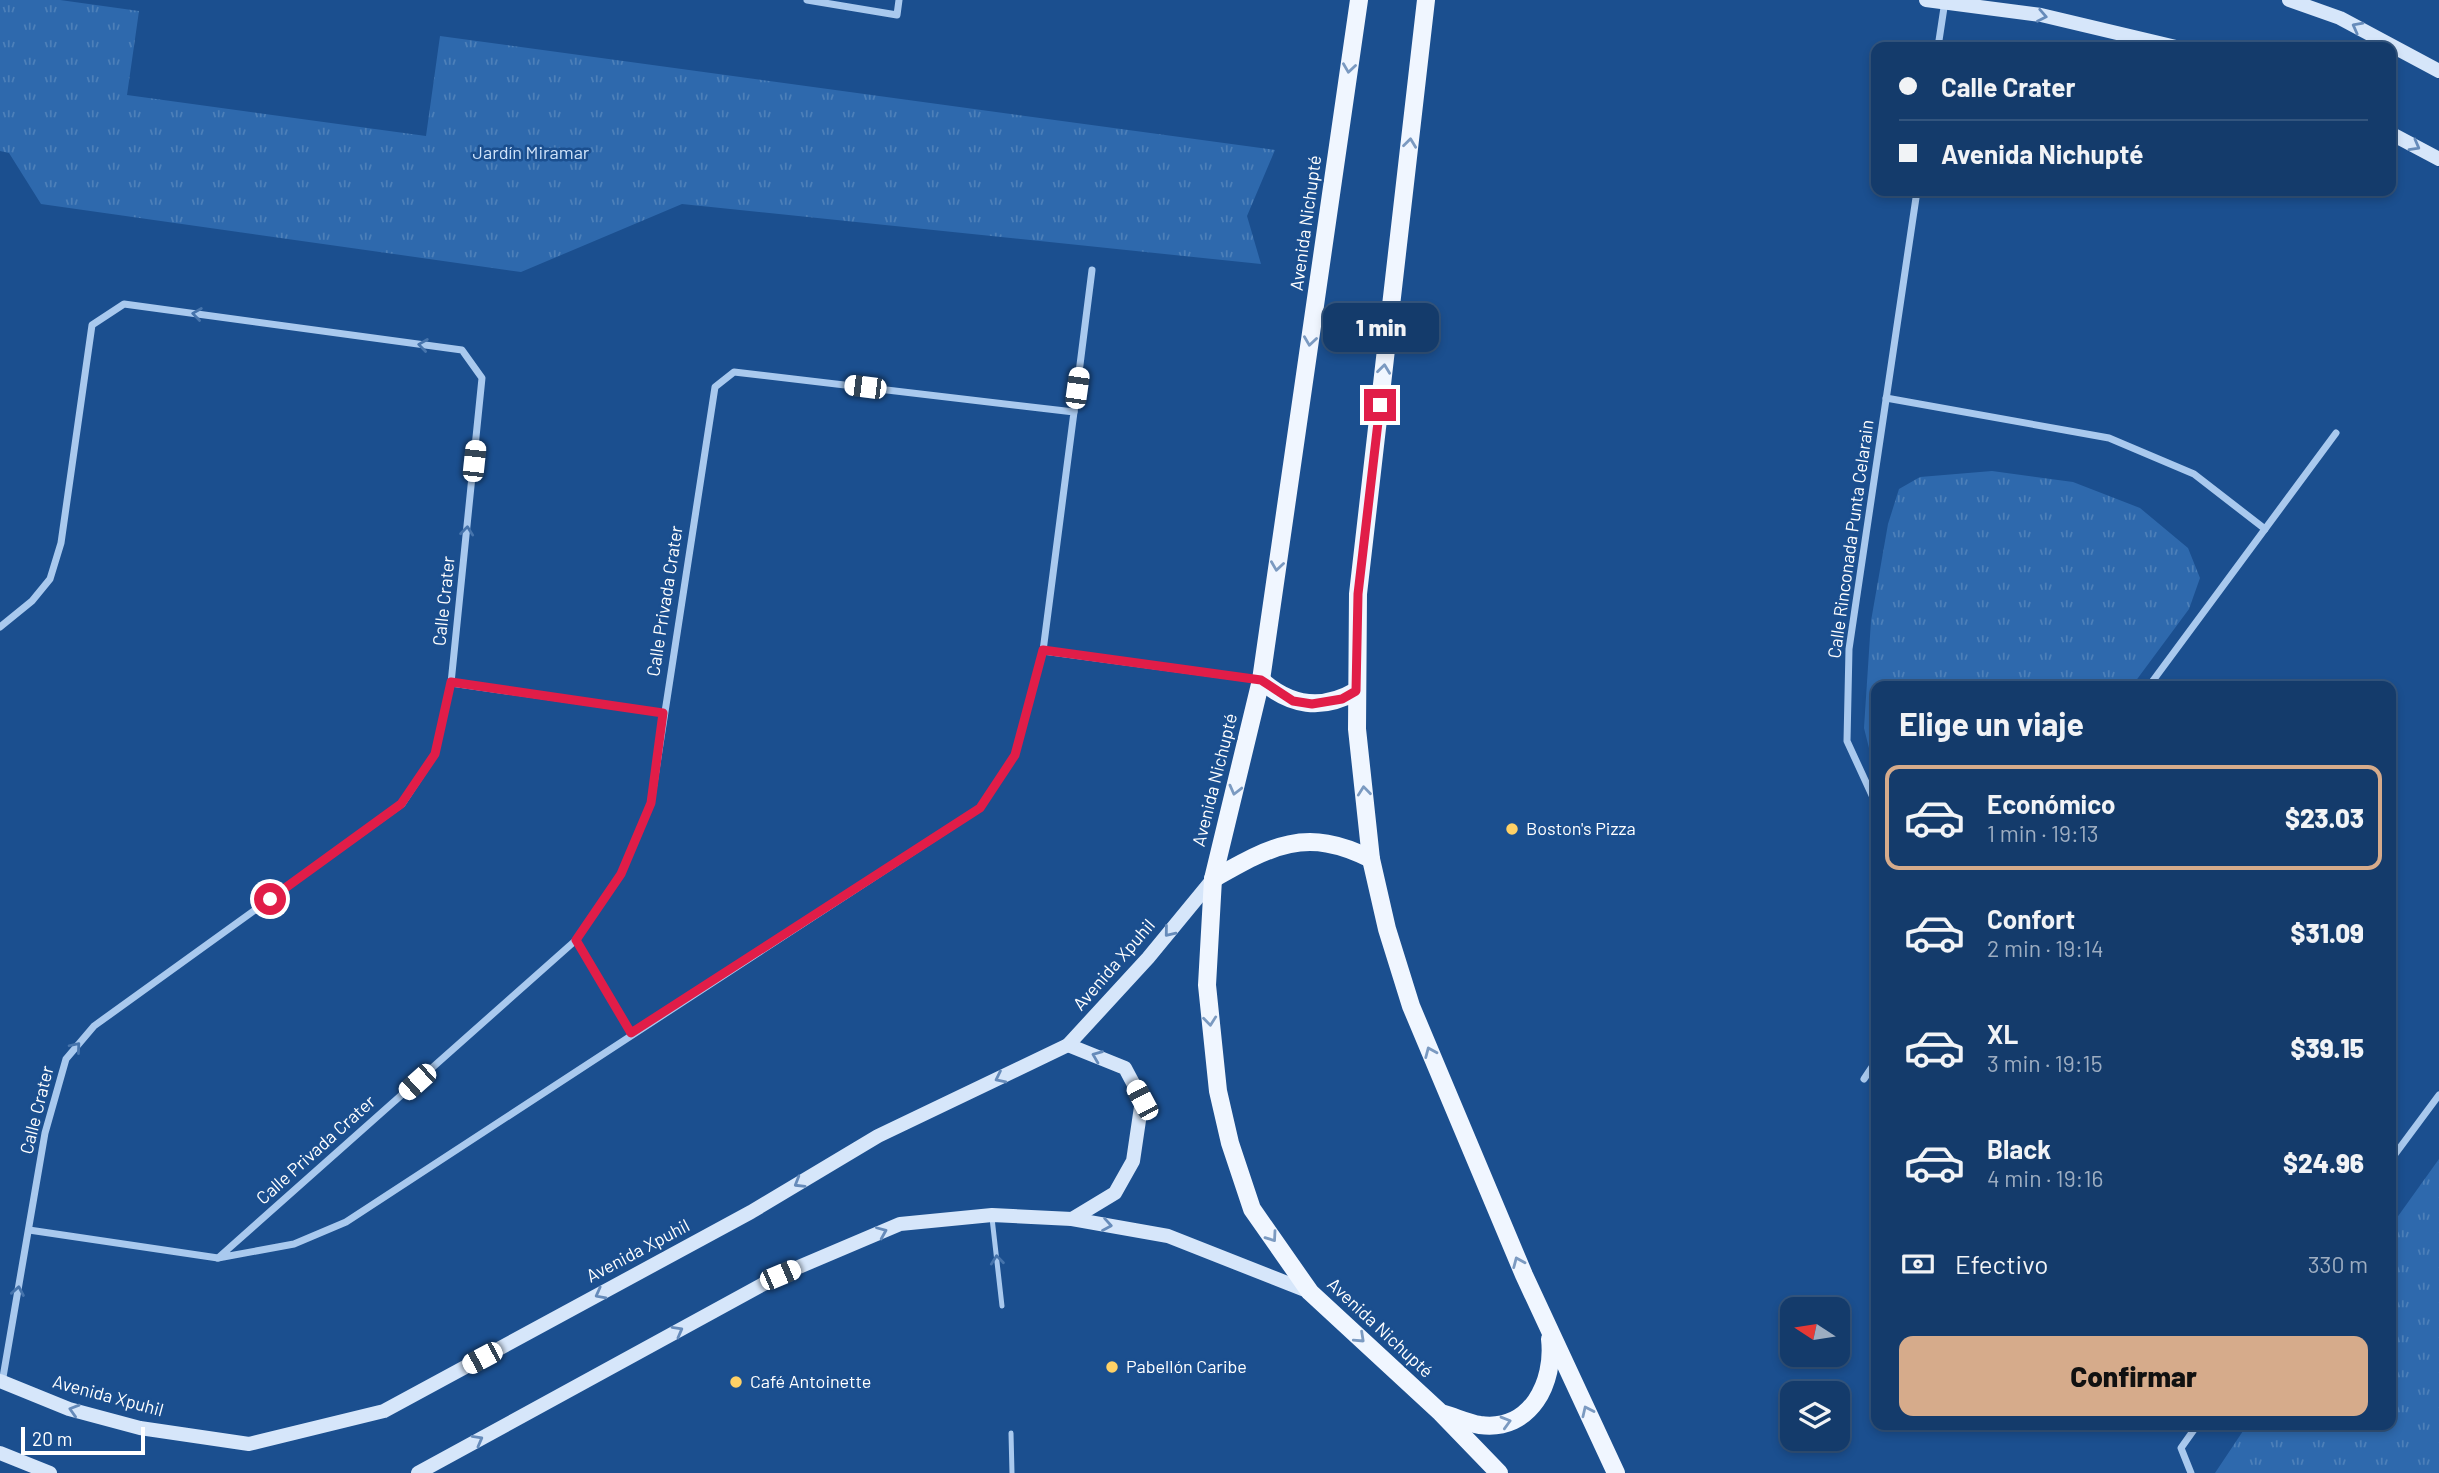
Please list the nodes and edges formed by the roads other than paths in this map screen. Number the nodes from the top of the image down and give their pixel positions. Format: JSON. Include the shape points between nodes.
{"nodes":[{"id":1,"x":807,"y":0,"type":"edge"},
{"id":2,"x":899,"y":0,"type":"edge"},
{"id":3,"x":1359,"y":0,"type":"edge"},
{"id":4,"x":1426,"y":0,"type":"edge"},
{"id":5,"x":1926,"y":0,"type":"edge"},
{"id":6,"x":2289,"y":0,"type":"edge"},
{"id":7,"x":1945,"y":1,"type":"edge"},
{"id":8,"x":1939,"y":42,"type":"edge"},
{"id":9,"x":2155,"y":42,"type":"edge"},
{"id":10,"x":2385,"y":42,"type":"edge"},
{"id":11,"x":2396,"y":48,"type":"edge"},
{"id":12,"x":2439,"y":71,"type":"edge"},
{"id":13,"x":2396,"y":136,"type":"edge"},
{"id":14,"x":2439,"y":159,"type":"edge"},
{"id":15,"x":1916,"y":196,"type":"edge"},
{"id":16,"x":1092,"y":270,"type":"dead end"},
{"id":17,"x":1886,"y":398,"type":"junction"},
{"id":18,"x":1074,"y":412,"type":"junction"},
{"id":19,"x":2336,"y":433,"type":"dead end"},
{"id":20,"x":2265,"y":529,"type":"junction"},
{"id":21,"x":0,"y":627,"type":"edge"},
{"id":22,"x":1043,"y":650,"type":"junction"},
{"id":23,"x":1261,"y":680,"type":"junction"},
{"id":24,"x":2153,"y":681,"type":"edge"},
{"id":25,"x":451,"y":682,"type":"junction"},
{"id":26,"x":1356,"y":691,"type":"junction"},
{"id":27,"x":663,"y":713,"type":"junction"},
{"id":28,"x":1871,"y":793,"type":"edge"},
{"id":29,"x":1371,"y":859,"type":"junction"},
{"id":30,"x":1213,"y":880,"type":"junction"},
{"id":31,"x":576,"y":940,"type":"junction"},
{"id":32,"x":631,"y":1033,"type":"junction"},
{"id":33,"x":1068,"y":1045,"type":"junction"},
{"id":34,"x":1871,"y":1068,"type":"edge"},
{"id":35,"x":1864,"y":1079,"type":"dead end"},
{"id":36,"x":2439,"y":1095,"type":"edge"},
{"id":37,"x":2396,"y":1153,"type":"edge"},
{"id":38,"x":992,"y":1215,"type":"junction"},
{"id":39,"x":1072,"y":1219,"type":"junction"},
{"id":40,"x":29,"y":1230,"type":"junction"},
{"id":41,"x":218,"y":1258,"type":"junction"},
{"id":42,"x":1310,"y":1292,"type":"junction"},
{"id":43,"x":1002,"y":1306,"type":"dead end"},
{"id":44,"x":1547,"y":1324,"type":"junction"},
{"id":45,"x":1,"y":1382,"type":"edge"},
{"id":46,"x":1441,"y":1413,"type":"junction"},
{"id":47,"x":2194,"y":1430,"type":"edge"},
{"id":48,"x":1011,"y":1433,"type":"dead end"},
{"id":49,"x":0,"y":1453,"type":"edge"},
{"id":50,"x":50,"y":1473,"type":"edge"},
{"id":51,"x":418,"y":1473,"type":"edge"},
{"id":52,"x":1012,"y":1473,"type":"edge"},
{"id":53,"x":1499,"y":1473,"type":"edge"},
{"id":54,"x":1616,"y":1473,"type":"edge"},
{"id":55,"x":2191,"y":1473,"type":"edge"}],
"edges":[{"from":1,"to":2,"type":"street","via":[[897,15]]},
{"from":3,"to":23,"type":"main road","name":"Avenida Nichupté","one_way":true},
{"from":26,"to":4,"type":"main road","one_way":true,"via":[[1358,594]]},
{"from":5,"to":7,"type":"street"},
{"from":10,"to":6,"type":"street","one_way":true,"via":[[2340,18]]},
{"from":7,"to":8,"type":"street"},
{"from":7,"to":9,"type":"street","one_way":true,"via":[[2041,15]]},
{"from":12,"to":11,"type":"street","one_way":true},
{"from":13,"to":14,"type":"street","one_way":true},
{"from":15,"to":17,"type":"street","name":"Calle Rinconada Punta Celarain"},
{"from":16,"to":18,"type":"street"},
{"from":17,"to":20,"type":"street","name":"Calle Rinconada Punta Celarain","via":[[2109,438],[2194,474]]},
{"from":17,"to":28,"type":"street","name":"Calle Rinconada Punta Celarain","via":[[1849,649],[1847,741]]},
{"from":18,"to":22,"type":"street"},
{"from":18,"to":27,"type":"street","name":"Calle Privada Crater","via":[[734,372],[715,387]]},
{"from":19,"to":20,"type":"street"},
{"from":20,"to":24,"type":"street"},
{"from":25,"to":21,"type":"street","name":"Calle Crater","one_way":true,"via":[[482,378],[462,350],[124,304],[92,325],[61,543],[50,579]]},
{"from":22,"to":23,"type":"street"},
{"from":22,"to":32,"type":"street","via":[[1015,755],[980,808]]},
{"from":23,"to":26,"type":"main road","via":[[1293,701],[1312,704],[1342,699]]},
{"from":23,"to":30,"type":"main road","name":"Avenida Nichupté","one_way":true},
{"from":25,"to":27,"type":"street"},
{"from":40,"to":25,"type":"street","name":"Calle Crater","one_way":true,"via":[[45,1133],[66,1059],[94,1026],[401,804],[435,754]]},
{"from":29,"to":26,"type":"main road","one_way":true},
{"from":27,"to":31,"type":"street","name":"Calle Privada Crater","via":[[651,803],[621,874]]},
{"from":29,"to":30,"type":"main road","via":[[1348,847],[1298,841],[1273,847]]},
{"from":44,"to":29,"type":"main road","one_way":true,"via":[[1411,1006]]},
{"from":30,"to":33,"type":"street","name":"Avenida Xpuhil","one_way":true},
{"from":30,"to":42,"type":"main road","name":"Avenida Nichupté","one_way":true,"via":[[1207,985],[1218,1091],[1230,1143],[1252,1209]]},
{"from":31,"to":32,"type":"street"},
{"from":31,"to":41,"type":"street","name":"Calle Privada Crater"},
{"from":32,"to":41,"type":"street","via":[[346,1222],[294,1244]]},
{"from":39,"to":33,"type":"street","one_way":true,"via":[[1115,1193],[1133,1161],[1142,1100],[1125,1068]]},
{"from":33,"to":45,"type":"street","name":"Avenida Xpuhil","one_way":true,"via":[[878,1136],[751,1212],[384,1411],[249,1444],[139,1428],[69,1409]]},
{"from":34,"to":35,"type":"street"},
{"from":36,"to":37,"type":"street"},
{"from":38,"to":39,"type":"street"},
{"from":43,"to":38,"type":"lane","one_way":true},
{"from":51,"to":38,"type":"street","one_way":true,"via":[[780,1275],[900,1224]]},
{"from":39,"to":42,"type":"street","one_way":true,"via":[[1168,1236]]},
{"from":40,"to":41,"type":"street"},
{"from":45,"to":40,"type":"street","name":"Calle Crater","one_way":true},
{"from":42,"to":46,"type":"main road","name":"Avenida Nichupté","one_way":true},
{"from":46,"to":44,"type":"main road","one_way":true,"via":[[1480,1425],[1499,1425],[1528,1412],[1548,1378]]},
{"from":54,"to":44,"type":"main road","one_way":true},
{"from":46,"to":53,"type":"main road","name":"Avenida Nichupté"},
{"from":47,"to":55,"type":"street","via":[[2181,1448]]},
{"from":48,"to":52,"type":"lane"},
{"from":49,"to":50,"type":"street"}]}
